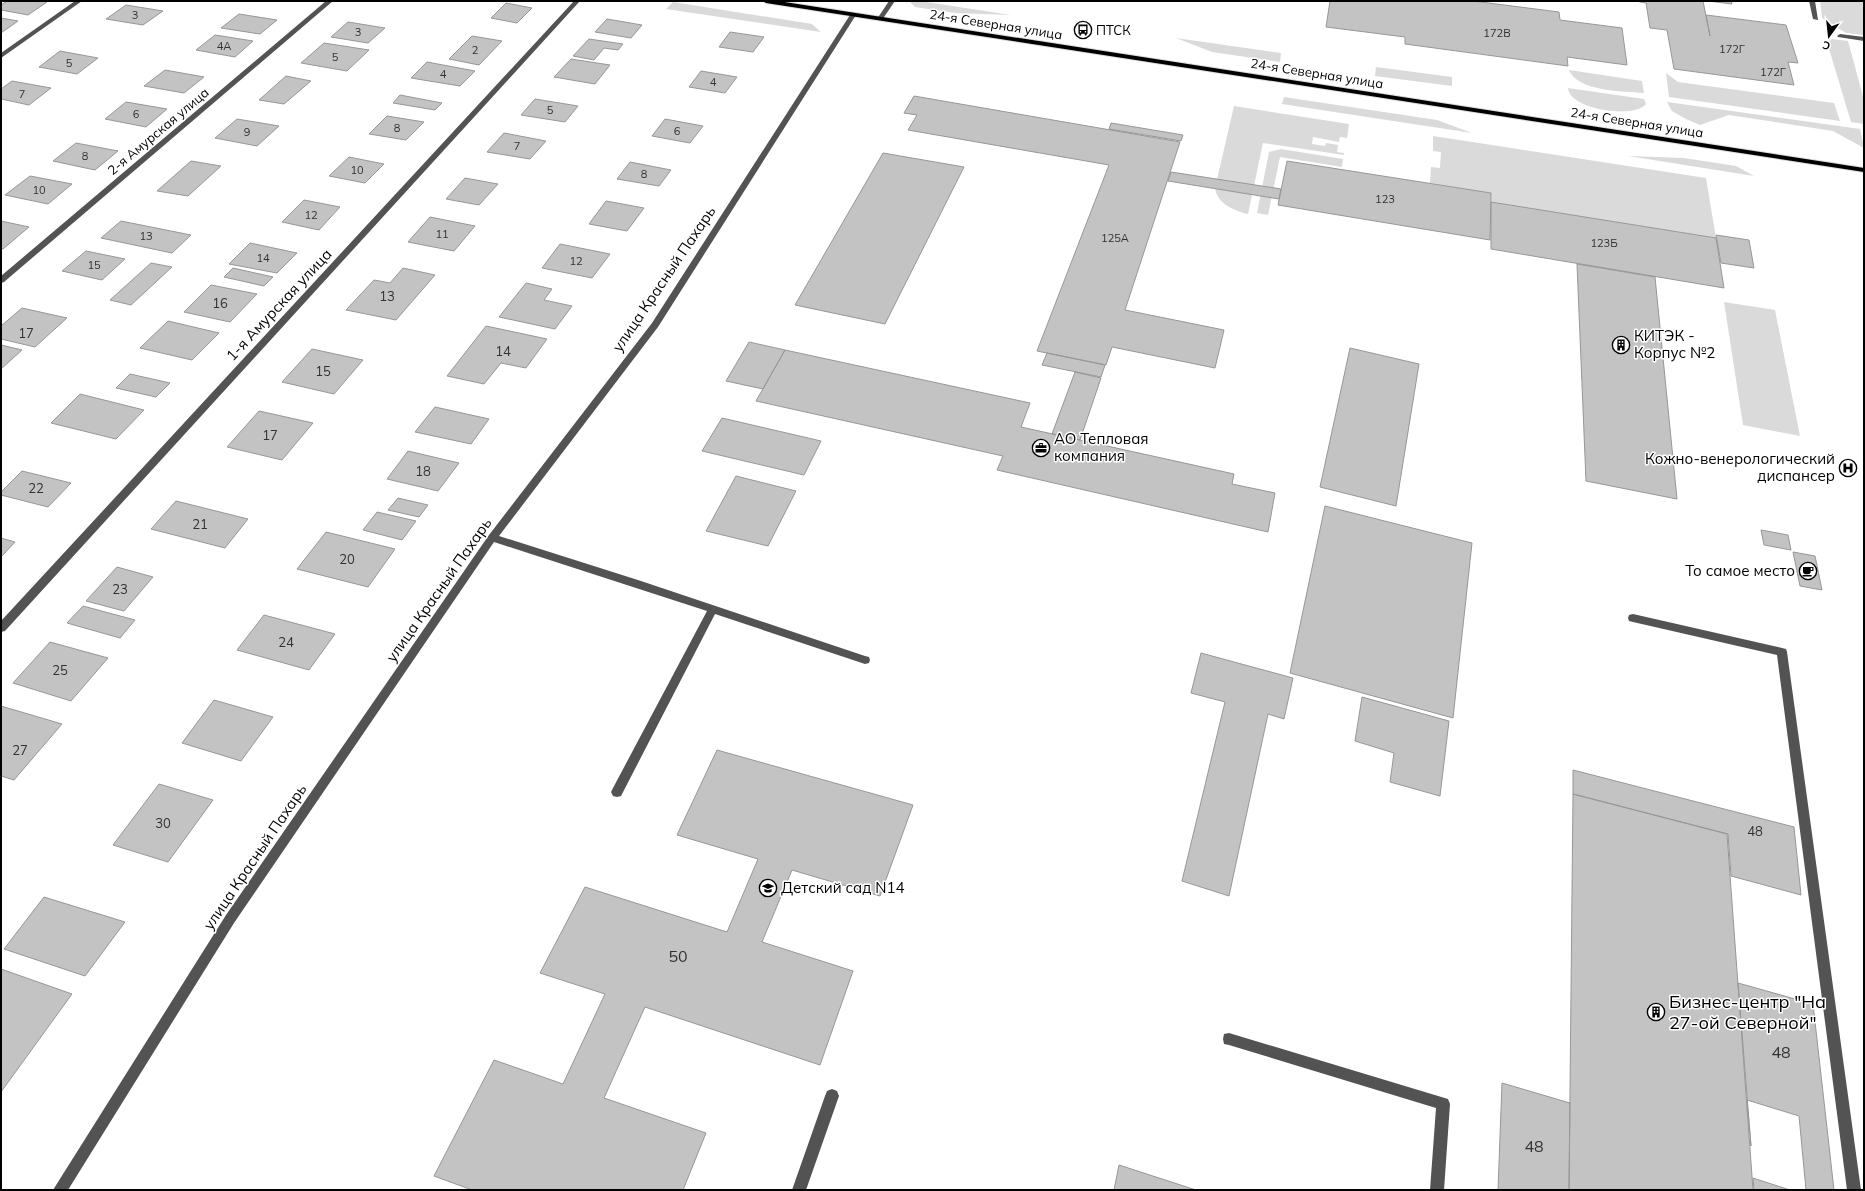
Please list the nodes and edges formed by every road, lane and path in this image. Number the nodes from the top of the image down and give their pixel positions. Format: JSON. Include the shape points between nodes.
{"nodes":[{"id":1,"x":79,"y":1,"type":"edge"},
{"id":2,"x":330,"y":1,"type":"edge"},
{"id":3,"x":577,"y":1,"type":"edge"},
{"id":4,"x":766,"y":1,"type":"edge"},
{"id":5,"x":892,"y":1,"type":"edge"},
{"id":6,"x":1812,"y":1,"type":"edge"},
{"id":7,"x":853,"y":14,"type":"junction"},
{"id":8,"x":880,"y":19,"type":"junction"},
{"id":9,"x":1816,"y":19,"type":"dead end"},
{"id":10,"x":1840,"y":36,"type":"dead end"},
{"id":11,"x":1864,"y":40,"type":"edge"},
{"id":12,"x":1,"y":56,"type":"edge"},
{"id":13,"x":1864,"y":170,"type":"edge"},
{"id":14,"x":1,"y":280,"type":"edge"},
{"id":15,"x":492,"y":538,"type":"junction"},
{"id":16,"x":713,"y":609,"type":"junction"},
{"id":17,"x":1634,"y":618,"type":"dead end"},
{"id":18,"x":1,"y":628,"type":"edge"},
{"id":19,"x":865,"y":660,"type":"dead end"},
{"id":20,"x":617,"y":792,"type":"dead end"},
{"id":21,"x":1229,"y":1039,"type":"dead end"},
{"id":22,"x":832,"y":1096,"type":"dead end"},
{"id":23,"x":60,"y":1190,"type":"edge"},
{"id":24,"x":799,"y":1190,"type":"edge"},
{"id":25,"x":1437,"y":1190,"type":"edge"},
{"id":26,"x":1854,"y":1190,"type":"edge"}],
"edges":[{"from":1,"to":12,"type":"street"},
{"from":2,"to":14,"type":"street","name":"2-я Амурская улица"},
{"from":3,"to":18,"type":"street","name":"1-я Амурская улица"},
{"from":4,"to":7,"type":"main road","name":"24-я Северная улица"},
{"from":5,"to":8,"type":"street"},
{"from":6,"to":9,"type":"street"},
{"from":7,"to":8,"type":"main road","name":"24-я Северная улица"},
{"from":7,"to":15,"type":"street","name":"улица Красный Пахарь","via":[[655,325]]},
{"from":8,"to":13,"type":"main road","name":"24-я Северная улица"},
{"from":10,"to":11,"type":"street"},
{"from":15,"to":16,"type":"street"},
{"from":15,"to":23,"type":"street","name":"улица Красный Пахарь","via":[[230,920]]},
{"from":16,"to":19,"type":"street"},
{"from":16,"to":20,"type":"street"},
{"from":17,"to":26,"type":"street","via":[[1782,652]]},
{"from":21,"to":25,"type":"street","via":[[1443,1104]]},
{"from":22,"to":24,"type":"street"}]}
